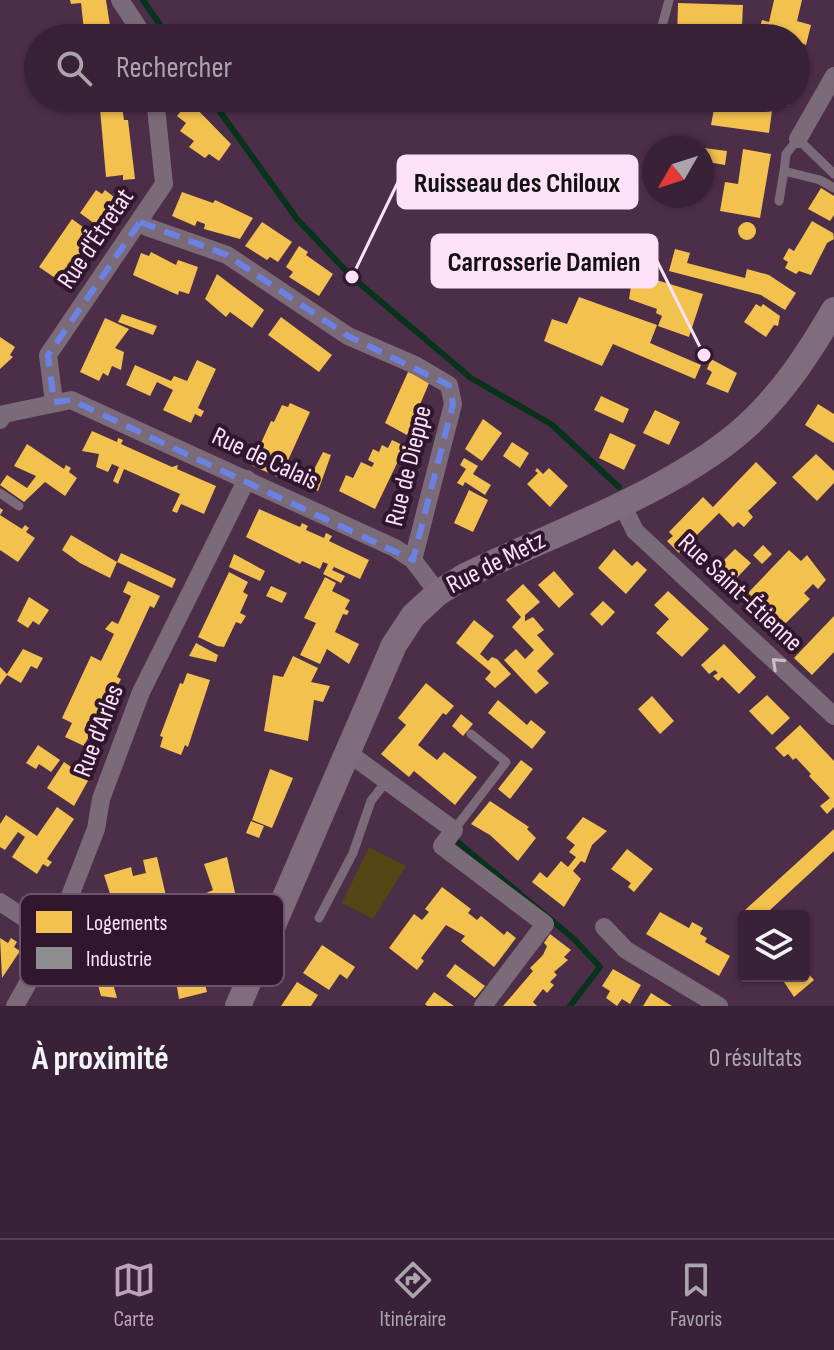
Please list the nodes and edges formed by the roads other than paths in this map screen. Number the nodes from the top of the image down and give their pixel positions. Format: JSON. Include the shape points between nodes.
{"nodes":[{"id":1,"x":120,"y":0,"type":"edge"},
{"id":2,"x":669,"y":0,"type":"edge"},
{"id":3,"x":136,"y":24,"type":"edge"},
{"id":4,"x":663,"y":24,"type":"edge"},
{"id":5,"x":834,"y":76,"type":"edge"},
{"id":6,"x":156,"y":112,"type":"edge"},
{"id":7,"x":798,"y":139,"type":"junction"},
{"id":8,"x":784,"y":171,"type":"junction"},
{"id":9,"x":834,"y":174,"type":"edge"},
{"id":10,"x":834,"y":188,"type":"edge"},
{"id":11,"x":779,"y":201,"type":"dead end"},
{"id":12,"x":140,"y":222,"type":"junction"},
{"id":13,"x":834,"y":310,"type":"edge"},
{"id":14,"x":54,"y":402,"type":"junction"},
{"id":15,"x":0,"y":420,"type":"edge"},
{"id":16,"x":247,"y":479,"type":"junction"},
{"id":17,"x":0,"y":493,"type":"edge"},
{"id":18,"x":621,"y":502,"type":"junction"},
{"id":19,"x":19,"y":506,"type":"dead end"},
{"id":20,"x":413,"y":560,"type":"junction"},
{"id":21,"x":438,"y":593,"type":"junction"},
{"id":22,"x":833,"y":711,"type":"edge"},
{"id":23,"x":471,"y":734,"type":"dead end"},
{"id":24,"x":347,"y":752,"type":"junction"},
{"id":25,"x":388,"y":779,"type":"junction"},
{"id":26,"x":454,"y":830,"type":"junction"},
{"id":27,"x":71,"y":894,"type":"edge"},
{"id":28,"x":284,"y":899,"type":"edge"},
{"id":29,"x":0,"y":902,"type":"edge"},
{"id":30,"x":20,"y":915,"type":"edge"},
{"id":31,"x":319,"y":918,"type":"dead end"},
{"id":32,"x":604,"y":927,"type":"dead end"},
{"id":33,"x":26,"y":986,"type":"edge"},
{"id":34,"x":247,"y":986,"type":"edge"},
{"id":35,"x":15,"y":1006,"type":"edge"},
{"id":36,"x":238,"y":1006,"type":"edge"},
{"id":37,"x":483,"y":1006,"type":"edge"},
{"id":38,"x":719,"y":1006,"type":"edge"}],
"edges":[{"from":1,"to":3,"type":"street"},
{"from":2,"to":4,"type":"lane"},
{"from":5,"to":7,"type":"street"},
{"from":6,"to":12,"type":"street","name":"Rue d'Étretat","via":[[164,184]]},
{"from":7,"to":8,"type":"lane","via":[[786,154]]},
{"from":7,"to":9,"type":"lane"},
{"from":8,"to":10,"type":"lane"},
{"from":8,"to":11,"type":"lane"},
{"from":12,"to":14,"type":"street","name":"Rue d'Étretat","via":[[48,355]]},
{"from":12,"to":20,"type":"street","name":"Rue de Dieppe","via":[[227,255],[348,336],[449,385],[453,404]]},
{"from":13,"to":18,"type":"street","name":"Rue de Metz","via":[[798,367],[749,423],[692,466]]},
{"from":14,"to":15,"type":"street","via":[[4,414]]},
{"from":14,"to":16,"type":"street","name":"Rue de Calais","via":[[71,400]]},
{"from":16,"to":20,"type":"street","name":"Rue de Calais"},
{"from":16,"to":27,"type":"street","name":"Rue d'Arles","via":[[141,692]]},
{"from":17,"to":19,"type":"lane"},
{"from":18,"to":21,"type":"street","name":"Rue de Metz"},
{"from":22,"to":18,"type":"street","name":"Rue Saint-Étienne","one_way":true,"via":[[635,531]]},
{"from":20,"to":21,"type":"street","name":"Rue de Calais"},
{"from":21,"to":24,"type":"street","name":"Rue de Metz","via":[[413,616],[394,645]]},
{"from":23,"to":26,"type":"lane","via":[[506,762]]},
{"from":24,"to":25,"type":"street"},
{"from":24,"to":28,"type":"street","name":"Rue de Metz"},
{"from":25,"to":26,"type":"street"},
{"from":25,"to":31,"type":"lane","via":[[371,801],[353,853]]},
{"from":26,"to":37,"type":"street","via":[[442,846],[545,924]]},
{"from":29,"to":30,"type":"street"},
{"from":32,"to":38,"type":"street","via":[[626,950]]},
{"from":33,"to":35,"type":"street","name":"Rue d'Arles"},
{"from":34,"to":36,"type":"street","name":"Rue de Metz"}]}
